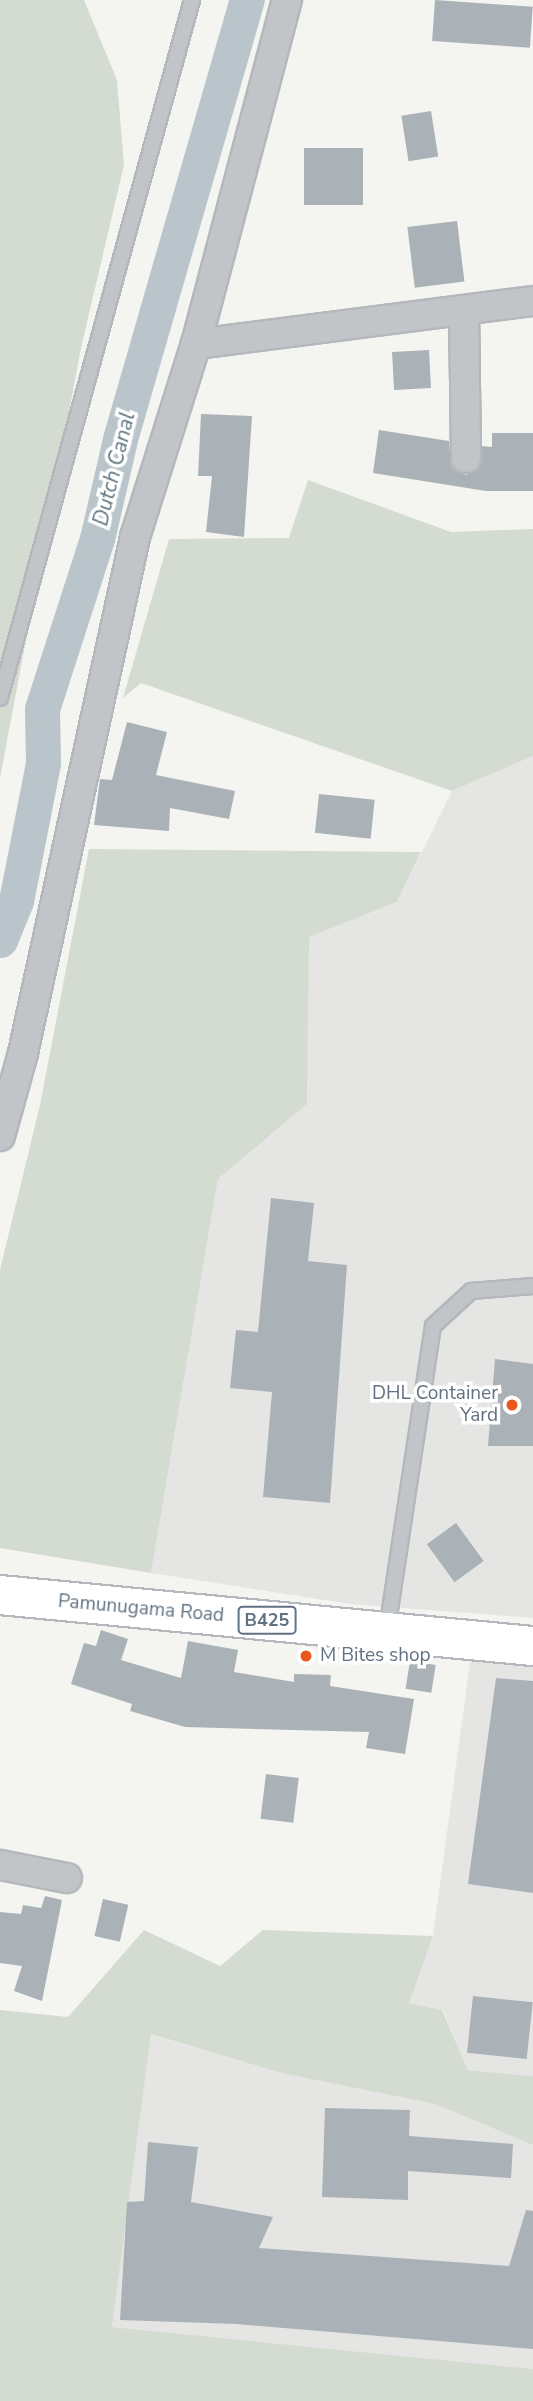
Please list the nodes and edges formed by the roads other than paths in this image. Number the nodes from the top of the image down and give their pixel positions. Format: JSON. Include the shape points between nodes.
{"nodes":[{"id":1,"x":192,"y":0,"type":"edge"},
{"id":2,"x":287,"y":0,"type":"edge"},
{"id":3,"x":533,"y":301,"type":"edge"},
{"id":4,"x":464,"y":311,"type":"junction"},
{"id":5,"x":196,"y":344,"type":"junction"},
{"id":6,"x":466,"y":458,"type":"dead end"},
{"id":7,"x":0,"y":698,"type":"edge"},
{"id":8,"x":0,"y":1136,"type":"edge"},
{"id":9,"x":533,"y":1286,"type":"edge"},
{"id":10,"x":0,"y":1595,"type":"edge"},
{"id":11,"x":386,"y":1632,"type":"junction"},
{"id":12,"x":533,"y":1646,"type":"edge"},
{"id":13,"x":0,"y":1865,"type":"edge"},
{"id":14,"x":67,"y":1878,"type":"dead end"}],
"edges":[{"from":1,"to":7,"type":"lane"},
{"from":2,"to":5,"type":"street"},
{"from":3,"to":4,"type":"street"},
{"from":4,"to":5,"type":"street"},
{"from":4,"to":6,"type":"street"},
{"from":5,"to":8,"type":"street","via":[[135,537],[23,1053]]},
{"from":9,"to":11,"type":"lane","via":[[471,1291],[433,1325]]},
{"from":10,"to":11,"type":"main road","name":"Pamunugama Road","number":"B425"},
{"from":11,"to":12,"type":"main road","name":"Pamunugama Road","number":"B425"},
{"from":13,"to":14,"type":"street"}]}
